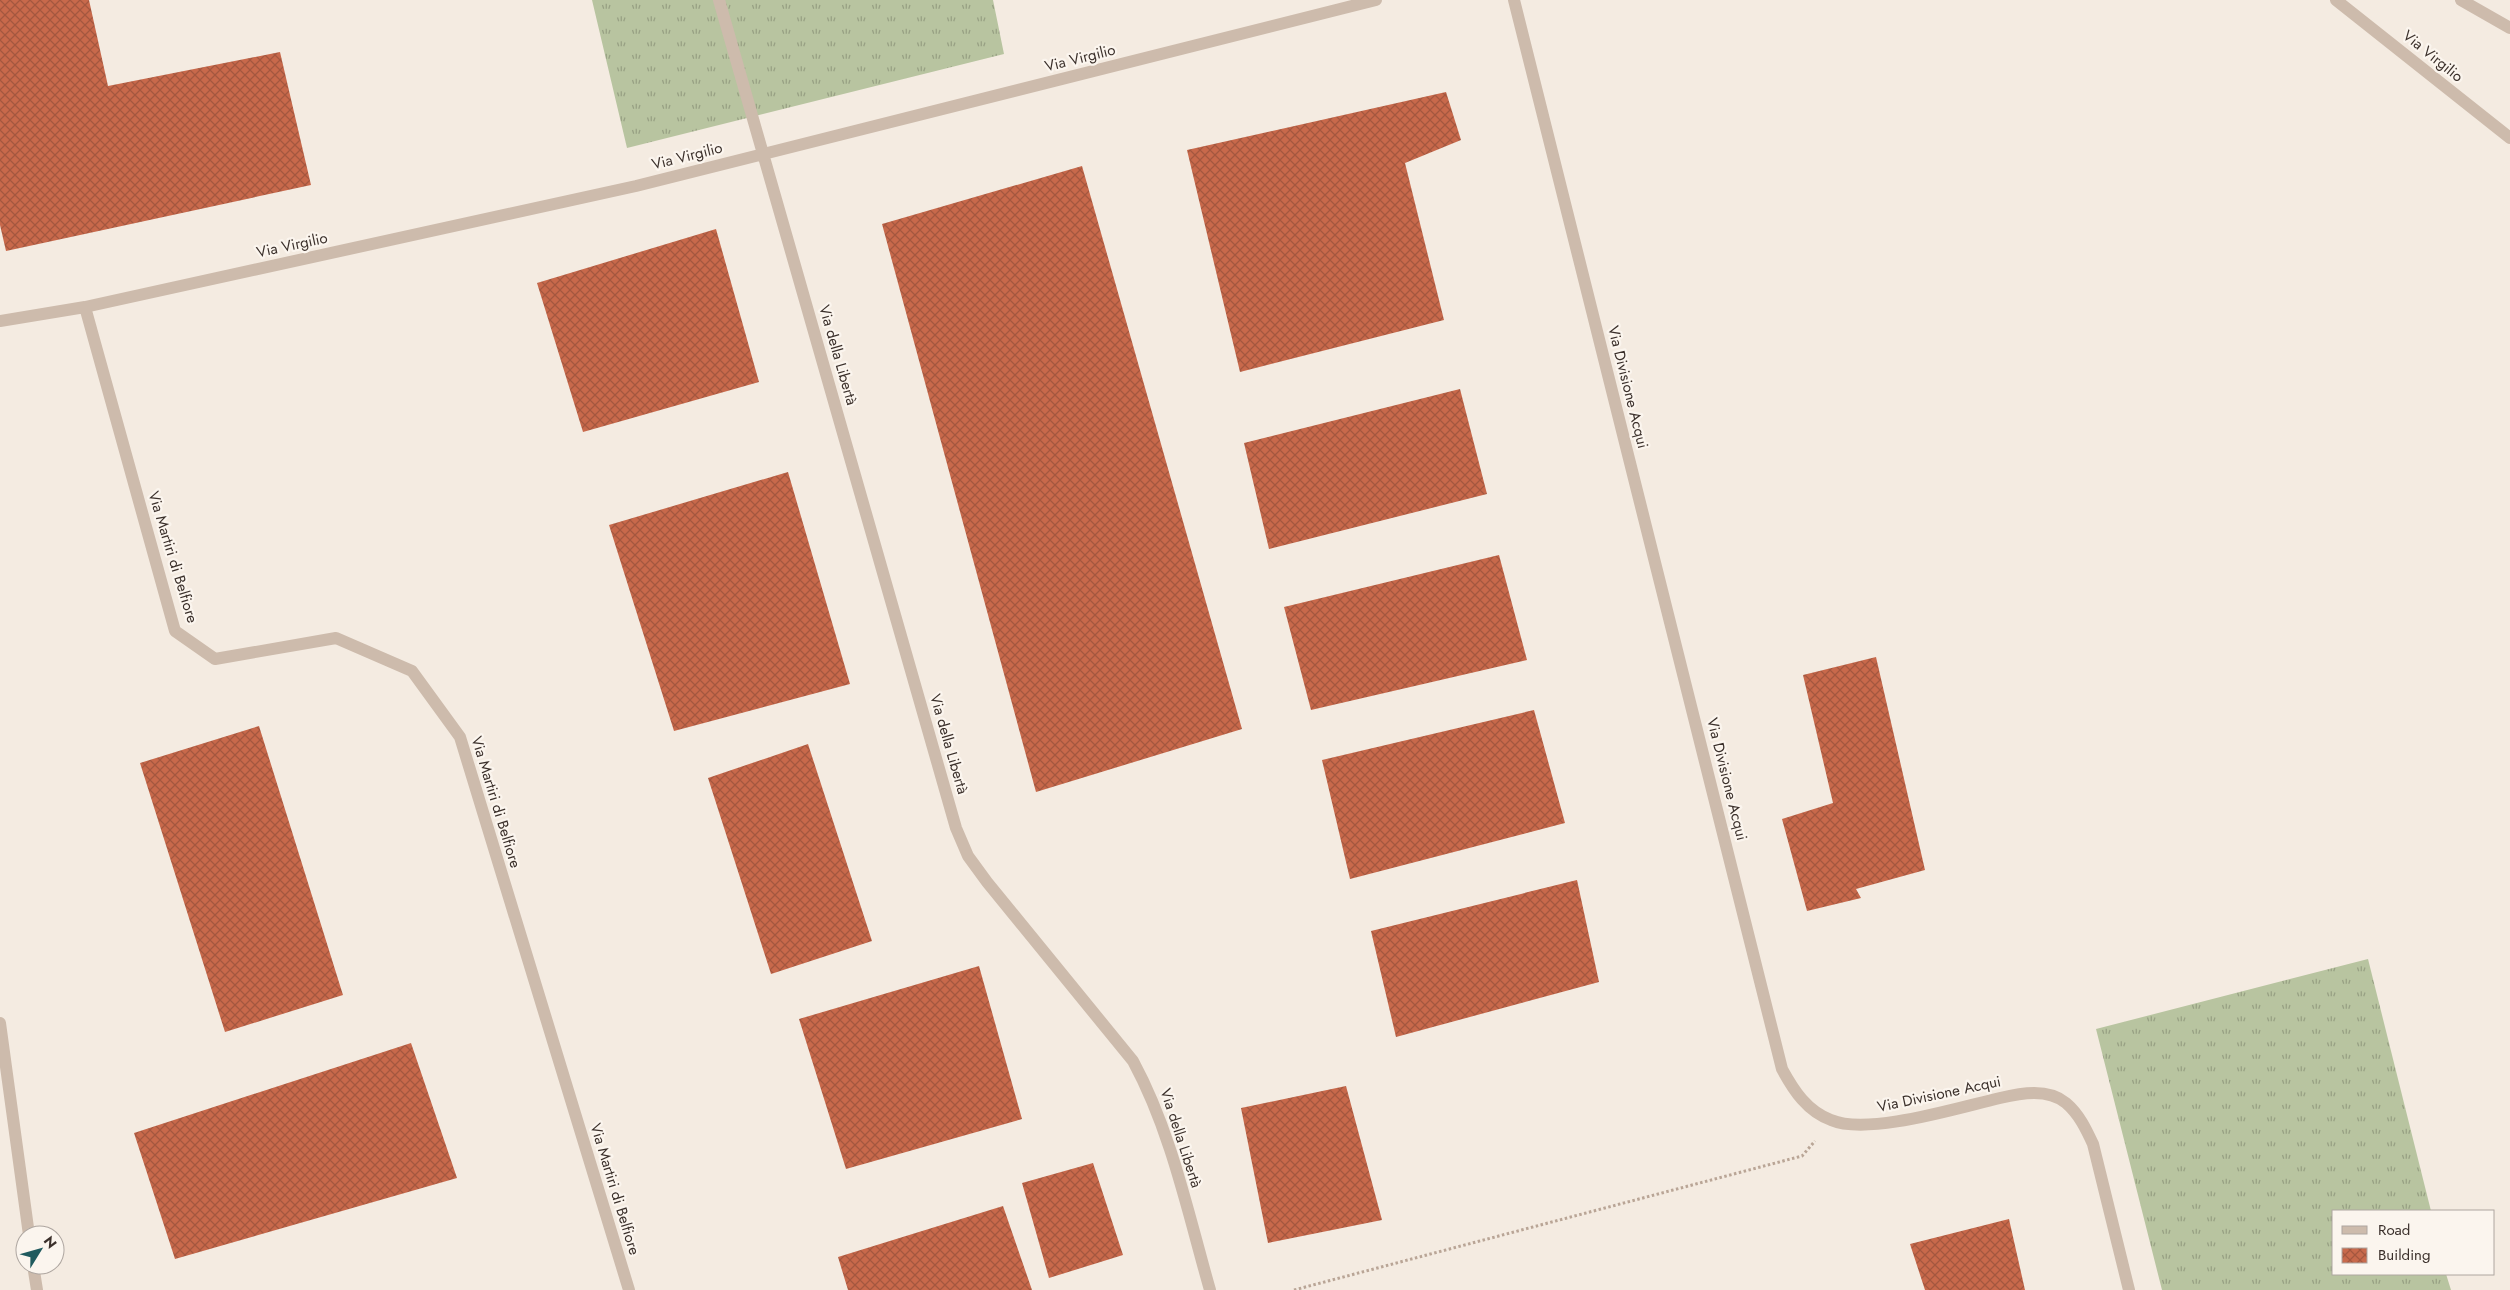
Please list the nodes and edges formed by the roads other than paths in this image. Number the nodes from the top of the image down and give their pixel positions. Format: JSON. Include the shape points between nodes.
{"nodes":[{"id":1,"x":719,"y":0,"type":"edge"},
{"id":2,"x":1376,"y":0,"type":"edge"},
{"id":3,"x":1514,"y":0,"type":"edge"},
{"id":4,"x":2336,"y":0,"type":"edge"},
{"id":5,"x":2461,"y":0,"type":"edge"},
{"id":6,"x":2510,"y":28,"type":"edge"},
{"id":7,"x":2510,"y":138,"type":"edge"},
{"id":8,"x":763,"y":155,"type":"junction"},
{"id":9,"x":85,"y":307,"type":"junction"},
{"id":10,"x":0,"y":321,"type":"edge"},
{"id":11,"x":0,"y":1023,"type":"edge"},
{"id":12,"x":28,"y":1225,"type":"edge"},
{"id":13,"x":35,"y":1275,"type":"edge"},
{"id":14,"x":37,"y":1290,"type":"edge"},
{"id":15,"x":629,"y":1290,"type":"edge"},
{"id":16,"x":1210,"y":1290,"type":"edge"},
{"id":17,"x":2129,"y":1290,"type":"edge"}],
"edges":[{"from":1,"to":8,"type":"street","name":"Via della Libertà"},
{"from":2,"to":8,"type":"street","name":"Via Virgilio"},
{"from":3,"to":17,"type":"street","name":"Via Divisione Acqui","via":[[1782,1069],[1793,1090],[1811,1109],[1832,1121],[1884,1123],[2019,1094],[2045,1094],[2066,1102],[2083,1122],[2092,1144]]},
{"from":4,"to":7,"type":"street","name":"Via Virgilio"},
{"from":5,"to":6,"type":"street"},
{"from":8,"to":9,"type":"street","name":"Via Virgilio"},
{"from":8,"to":16,"type":"street","name":"Via della Libertà","via":[[956,828],[968,856],[986,882],[1133,1061],[1150,1092],[1165,1135]]},
{"from":9,"to":10,"type":"street","name":"Via Virgilio"},
{"from":9,"to":15,"type":"street","name":"Via Martiri di Belfiore","via":[[175,631],[215,659],[336,638],[412,671],[460,737]]},
{"from":11,"to":12,"type":"street"},
{"from":13,"to":14,"type":"street"}]}
